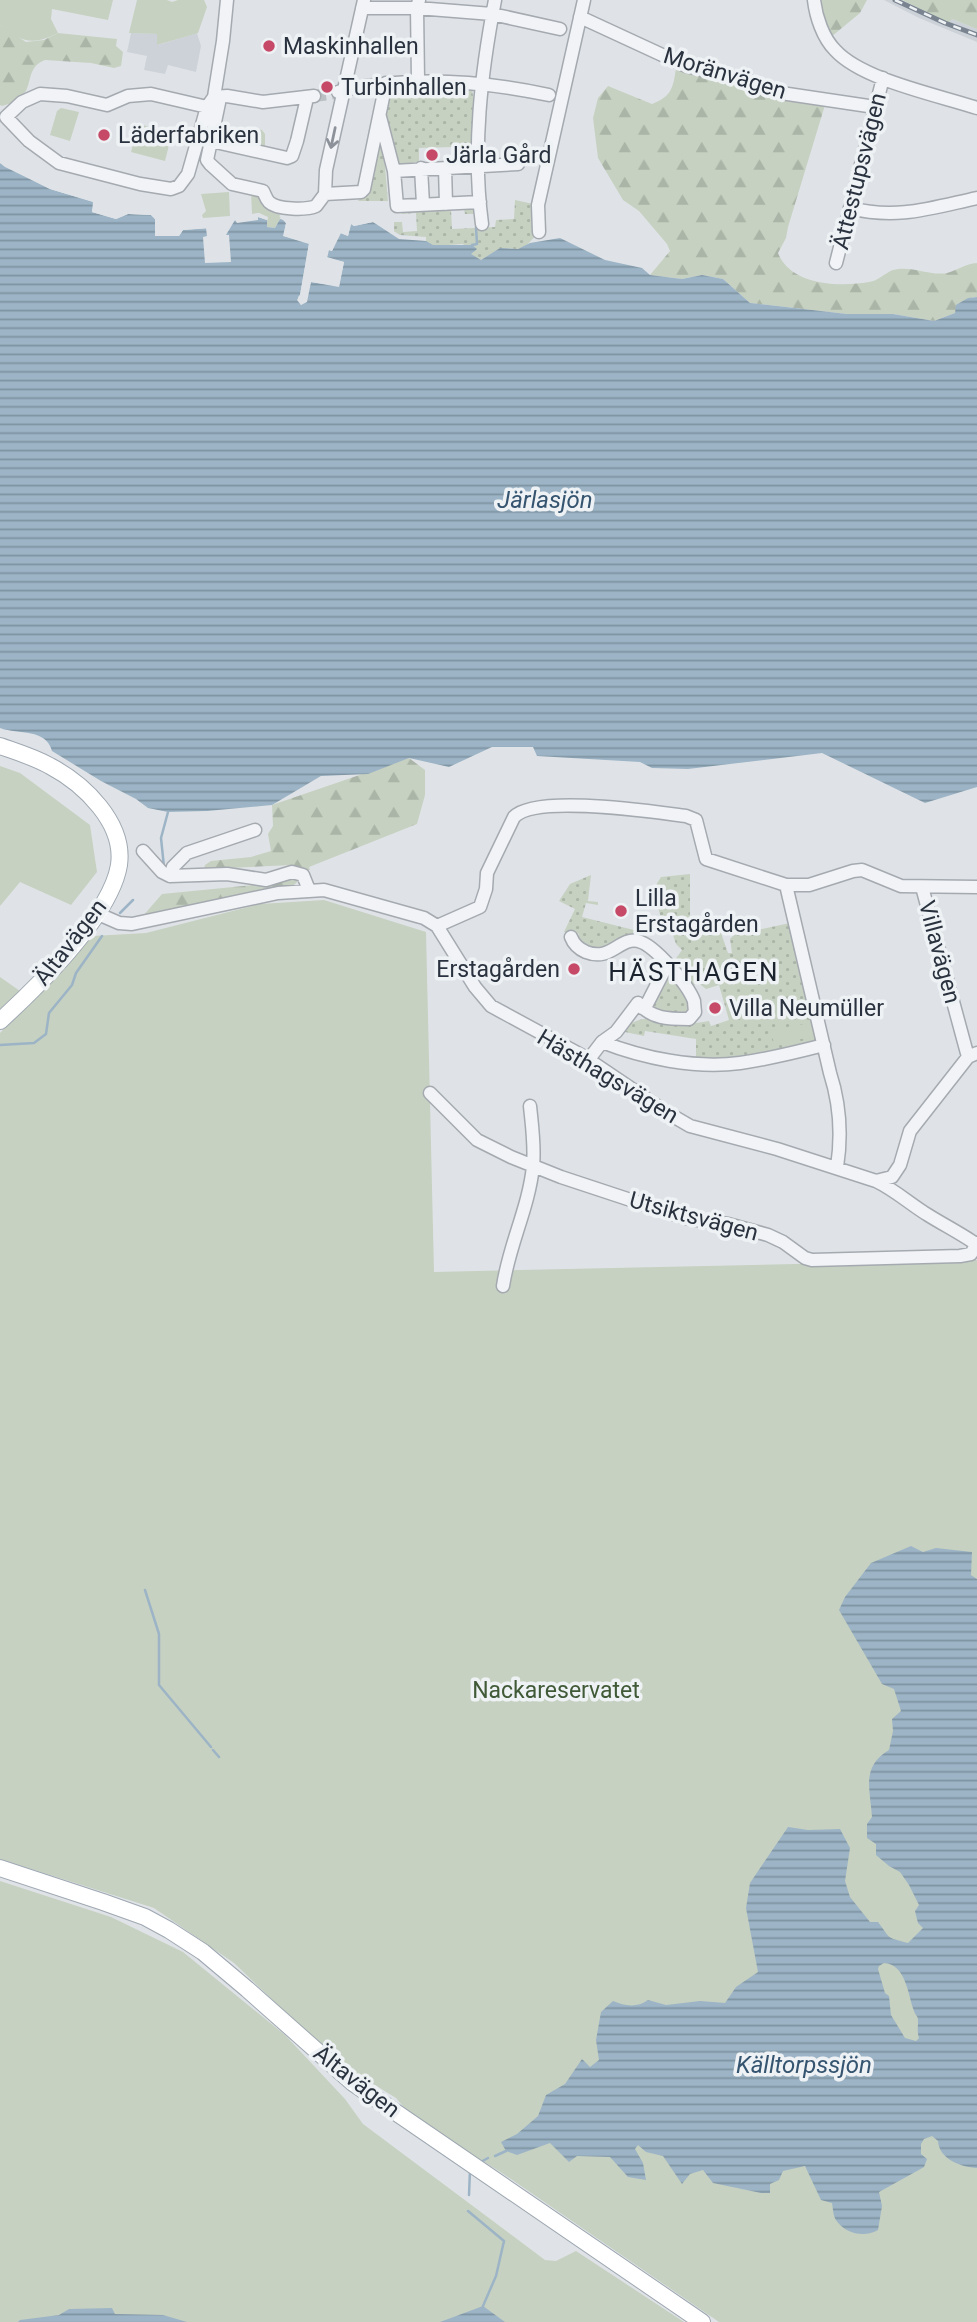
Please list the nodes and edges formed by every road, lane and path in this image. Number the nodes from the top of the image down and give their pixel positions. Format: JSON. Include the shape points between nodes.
{"nodes":[{"id":1,"x":227,"y":0,"type":"edge"},
{"id":2,"x":495,"y":0,"type":"edge"},
{"id":3,"x":584,"y":0,"type":"edge"},
{"id":4,"x":814,"y":0,"type":"edge"},
{"id":5,"x":363,"y":4,"type":"edge"},
{"id":6,"x":418,"y":4,"type":"edge"},
{"id":7,"x":492,"y":14,"type":"junction"},
{"id":8,"x":580,"y":17,"type":"junction"},
{"id":9,"x":560,"y":29,"type":"dead end"},
{"id":10,"x":883,"y":78,"type":"junction"},
{"id":11,"x":418,"y":80,"type":"junction"},
{"id":12,"x":386,"y":83,"type":"junction"},
{"id":13,"x":481,"y":83,"type":"junction"},
{"id":14,"x":340,"y":92,"type":"junction"},
{"id":15,"x":549,"y":95,"type":"dead end"},
{"id":16,"x":210,"y":102,"type":"junction"},
{"id":17,"x":875,"y":107,"type":"junction"},
{"id":18,"x":977,"y":108,"type":"edge"},
{"id":19,"x":380,"y":117,"type":"junction"},
{"id":20,"x":211,"y":141,"type":"junction"},
{"id":21,"x":518,"y":164,"type":"dead end"},
{"id":22,"x":479,"y":166,"type":"junction"},
{"id":23,"x":421,"y":168,"type":"junction"},
{"id":24,"x":445,"y":168,"type":"junction"},
{"id":25,"x":394,"y":171,"type":"junction"},
{"id":26,"x":325,"y":194,"type":"junction"},
{"id":27,"x":977,"y":198,"type":"edge"},
{"id":28,"x":480,"y":202,"type":"junction"},
{"id":29,"x":423,"y":204,"type":"junction"},
{"id":30,"x":446,"y":204,"type":"junction"},
{"id":31,"x":850,"y":208,"type":"junction"},
{"id":32,"x":482,"y":223,"type":"dead end"},
{"id":33,"x":539,"y":232,"type":"dead end"},
{"id":34,"x":836,"y":263,"type":"dead end"},
{"id":35,"x":0,"y":746,"type":"edge"},
{"id":36,"x":255,"y":830,"type":"dead end"},
{"id":37,"x":144,"y":851,"type":"dead end"},
{"id":38,"x":170,"y":876,"type":"junction"},
{"id":39,"x":786,"y":885,"type":"junction"},
{"id":40,"x":922,"y":887,"type":"junction"},
{"id":41,"x":977,"y":887,"type":"edge"},
{"id":42,"x":309,"y":890,"type":"junction"},
{"id":43,"x":96,"y":913,"type":"junction"},
{"id":44,"x":437,"y":926,"type":"junction"},
{"id":45,"x":571,"y":937,"type":"dead end"},
{"id":46,"x":667,"y":965,"type":"junction"},
{"id":47,"x":640,"y":1006,"type":"junction"},
{"id":48,"x":0,"y":1021,"type":"edge"},
{"id":49,"x":602,"y":1042,"type":"junction"},
{"id":50,"x":824,"y":1045,"type":"junction"},
{"id":51,"x":973,"y":1055,"type":"edge"},
{"id":52,"x":589,"y":1059,"type":"junction"},
{"id":53,"x":429,"y":1093,"type":"dead end"},
{"id":54,"x":530,"y":1106,"type":"dead end"},
{"id":55,"x":533,"y":1166,"type":"junction"},
{"id":56,"x":837,"y":1167,"type":"junction"},
{"id":57,"x":876,"y":1181,"type":"junction"},
{"id":58,"x":976,"y":1244,"type":"edge"},
{"id":59,"x":503,"y":1286,"type":"dead end"},
{"id":60,"x":0,"y":1868,"type":"edge"},
{"id":61,"x":702,"y":2322,"type":"edge"}],
"edges":[{"from":1,"to":16,"type":"street"},
{"from":2,"to":7,"type":"street"},
{"from":3,"to":8,"type":"street"},
{"from":4,"to":10,"type":"street","via":[[834,50],[858,68]]},
{"from":5,"to":6,"type":"street"},
{"from":5,"to":14,"type":"street"},
{"from":6,"to":7,"type":"street"},
{"from":6,"to":11,"type":"street"},
{"from":7,"to":9,"type":"street"},
{"from":7,"to":13,"type":"street"},
{"from":8,"to":17,"type":"street","name":"Moränvägen","via":[[686,66],[781,93]]},
{"from":8,"to":33,"type":"street","via":[[538,205]]},
{"from":10,"to":17,"type":"street","name":"Ättestupsvägen"},
{"from":10,"to":18,"type":"street"},
{"from":11,"to":12,"type":"street"},
{"from":11,"to":13,"type":"street"},
{"from":12,"to":14,"type":"street"},
{"from":12,"to":19,"type":"street"},
{"from":13,"to":15,"type":"street"},
{"from":13,"to":22,"type":"street"},
{"from":14,"to":26,"type":"street","one_way":true},
{"from":16,"to":16,"type":"street","via":[[186,180],[171,189],[59,163],[6,117],[40,94],[107,105],[128,96],[151,94]]},
{"from":16,"to":20,"type":"street","via":[[219,103]]},
{"from":16,"to":20,"type":"street","via":[[227,96],[263,102],[310,97],[295,151],[287,158]]},
{"from":17,"to":31,"type":"street","name":"Ättestupsvägen"},
{"from":19,"to":25,"type":"street"},
{"from":19,"to":26,"type":"street","via":[[362,192]]},
{"from":20,"to":26,"type":"street","via":[[207,160],[232,184],[263,191],[268,202],[300,209],[316,206]]},
{"from":21,"to":22,"type":"street"},
{"from":22,"to":24,"type":"street"},
{"from":22,"to":28,"type":"street"},
{"from":23,"to":24,"type":"street"},
{"from":23,"to":25,"type":"street"},
{"from":23,"to":29,"type":"street"},
{"from":24,"to":30,"type":"street"},
{"from":25,"to":29,"type":"street","via":[[397,206]]},
{"from":27,"to":31,"type":"street","via":[[887,215]]},
{"from":28,"to":30,"type":"street"},
{"from":28,"to":32,"type":"street"},
{"from":29,"to":30,"type":"street"},
{"from":31,"to":34,"type":"street","name":"Ättestupsvägen"},
{"from":35,"to":43,"type":"main road","name":"Ältavägen","via":[[61,773],[101,808],[115,832],[118,868]]},
{"from":36,"to":38,"type":"street","via":[[187,853]]},
{"from":37,"to":38,"type":"street"},
{"from":38,"to":42,"type":"street","via":[[227,874],[265,880],[292,872],[303,875]]},
{"from":39,"to":40,"type":"street","via":[[809,885],[863,870],[891,883]]},
{"from":39,"to":44,"type":"street","via":[[706,859],[696,820],[686,816],[580,806],[534,808],[514,817],[487,873],[480,907]]},
{"from":39,"to":50,"type":"street"},
{"from":40,"to":41,"type":"street"},
{"from":40,"to":51,"type":"street","name":"Villavägen"},
{"from":42,"to":43,"type":"street","via":[[132,924]]},
{"from":42,"to":44,"type":"street","via":[[409,913]]},
{"from":43,"to":48,"type":"main road","name":"Ältavägen","via":[[72,947]]},
{"from":44,"to":52,"type":"street","name":"Hästhagsvägen","via":[[491,1006]]},
{"from":45,"to":46,"type":"street","via":[[581,950],[593,955],[637,941],[654,949]]},
{"from":46,"to":47,"type":"street","via":[[647,1004]]},
{"from":46,"to":47,"type":"street","via":[[685,986],[695,1012],[689,1019],[673,1019],[648,1014]]},
{"from":47,"to":49,"type":"street"},
{"from":49,"to":50,"type":"street","via":[[667,1059],[716,1064]]},
{"from":49,"to":52,"type":"street"},
{"from":50,"to":56,"type":"street","via":[[838,1098]]},
{"from":51,"to":57,"type":"street","via":[[910,1130],[892,1177]]},
{"from":52,"to":56,"type":"street","name":"Hästhagsvägen","via":[[690,1126]]},
{"from":53,"to":55,"type":"street","name":"Utsiktsvägen","via":[[477,1140]]},
{"from":54,"to":55,"type":"street"},
{"from":55,"to":58,"type":"street","name":"Utsiktsvägen","via":[[690,1219],[768,1235],[812,1260],[960,1256],[971,1254]]},
{"from":55,"to":59,"type":"street"},
{"from":56,"to":57,"type":"street","name":"Hästhagsvägen"},
{"from":57,"to":58,"type":"street","name":"Hästhagsvägen"},
{"from":60,"to":61,"type":"main road","name":"Ältavägen","via":[[145,1917],[169,1930],[247,1989],[354,2083]]}]}
